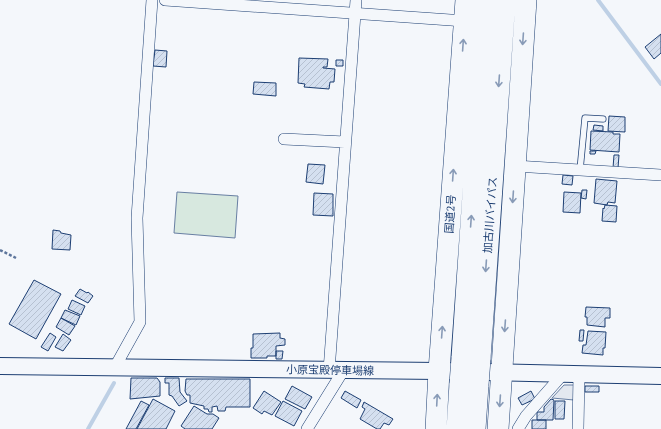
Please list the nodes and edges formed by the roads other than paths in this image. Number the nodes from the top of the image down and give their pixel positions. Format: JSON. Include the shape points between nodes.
{"nodes":[{"id":1,"x":152,"y":0,"type":"edge"},
{"id":2,"x":165,"y":0,"type":"edge"},
{"id":3,"x":356,"y":0,"type":"edge"},
{"id":4,"x":466,"y":0,"type":"edge"},
{"id":5,"x":486,"y":0,"type":"edge"},
{"id":6,"x":505,"y":0,"type":"edge"},
{"id":7,"x":526,"y":0,"type":"edge"},
{"id":8,"x":355,"y":12,"type":"junction"},
{"id":9,"x":465,"y":21,"type":"junction"},
{"id":10,"x":603,"y":119,"type":"dead end"},
{"id":11,"x":284,"y":139,"type":"dead end"},
{"id":12,"x":345,"y":142,"type":"junction"},
{"id":13,"x":515,"y":166,"type":"junction"},
{"id":14,"x":580,"y":170,"type":"junction"},
{"id":15,"x":661,"y":176,"type":"edge"},
{"id":16,"x":471,"y":358,"type":"junction"},
{"id":17,"x":0,"y":366,"type":"edge"},
{"id":18,"x":115,"y":367,"type":"junction"},
{"id":19,"x":336,"y":371,"type":"junction"},
{"id":20,"x":439,"y":371,"type":"junction"},
{"id":21,"x":502,"y":373,"type":"junction"},
{"id":22,"x":571,"y":374,"type":"junction"},
{"id":23,"x":661,"y":376,"type":"edge"},
{"id":24,"x":469,"y":385,"type":"junction"},
{"id":25,"x":307,"y":429,"type":"edge"},
{"id":26,"x":436,"y":429,"type":"edge"},
{"id":27,"x":457,"y":429,"type":"edge"},
{"id":28,"x":475,"y":429,"type":"edge"},
{"id":29,"x":498,"y":429,"type":"edge"},
{"id":30,"x":518,"y":429,"type":"edge"},
{"id":31,"x":578,"y":429,"type":"edge"}],
"edges":[{"from":1,"to":18,"type":"street","via":[[137,218],[140,322]]},
{"from":2,"to":8,"type":"street"},
{"from":3,"to":8,"type":"street"},
{"from":4,"to":9,"type":"highway","name":"国道2号"},
{"from":16,"to":5,"type":"highway","name":"加古川バイパス","one_way":true},
{"from":6,"to":16,"type":"highway","name":"加古川バイパス","one_way":true},
{"from":7,"to":13,"type":"highway","one_way":true},
{"from":8,"to":9,"type":"street"},
{"from":8,"to":12,"type":"street"},
{"from":20,"to":9,"type":"highway","name":"国道2号","one_way":true},
{"from":10,"to":14,"type":"lane","via":[[585,118]]},
{"from":11,"to":12,"type":"street"},
{"from":12,"to":19,"type":"street"},
{"from":13,"to":14,"type":"street"},
{"from":13,"to":21,"type":"highway","one_way":true},
{"from":14,"to":15,"type":"street"},
{"from":16,"to":24,"type":"highway","name":"加古川バイパス","bridge":true},
{"from":17,"to":18,"type":"main road","name":"小原宝殿停車場線"},
{"from":18,"to":19,"type":"main road","name":"小原宝殿停車場線"},
{"from":19,"to":20,"type":"main road","name":"小原宝殿停車場線"},
{"from":19,"to":25,"type":"street"},
{"from":20,"to":21,"type":"main road","name":"小原宝殿停車場線"},
{"from":26,"to":20,"type":"highway","name":"国道2号","one_way":true},
{"from":21,"to":22,"type":"main road","name":"小原宝殿停車場線"},
{"from":21,"to":29,"type":"highway","one_way":true},
{"from":22,"to":23,"type":"main road","name":"小原宝殿停車場線"},
{"from":22,"to":30,"type":"street","via":[[526,416]]},
{"from":22,"to":31,"type":"street"},
{"from":24,"to":27,"type":"highway","name":"加古川バイパス"},
{"from":24,"to":28,"type":"highway","name":"加古川バイパス"}]}
